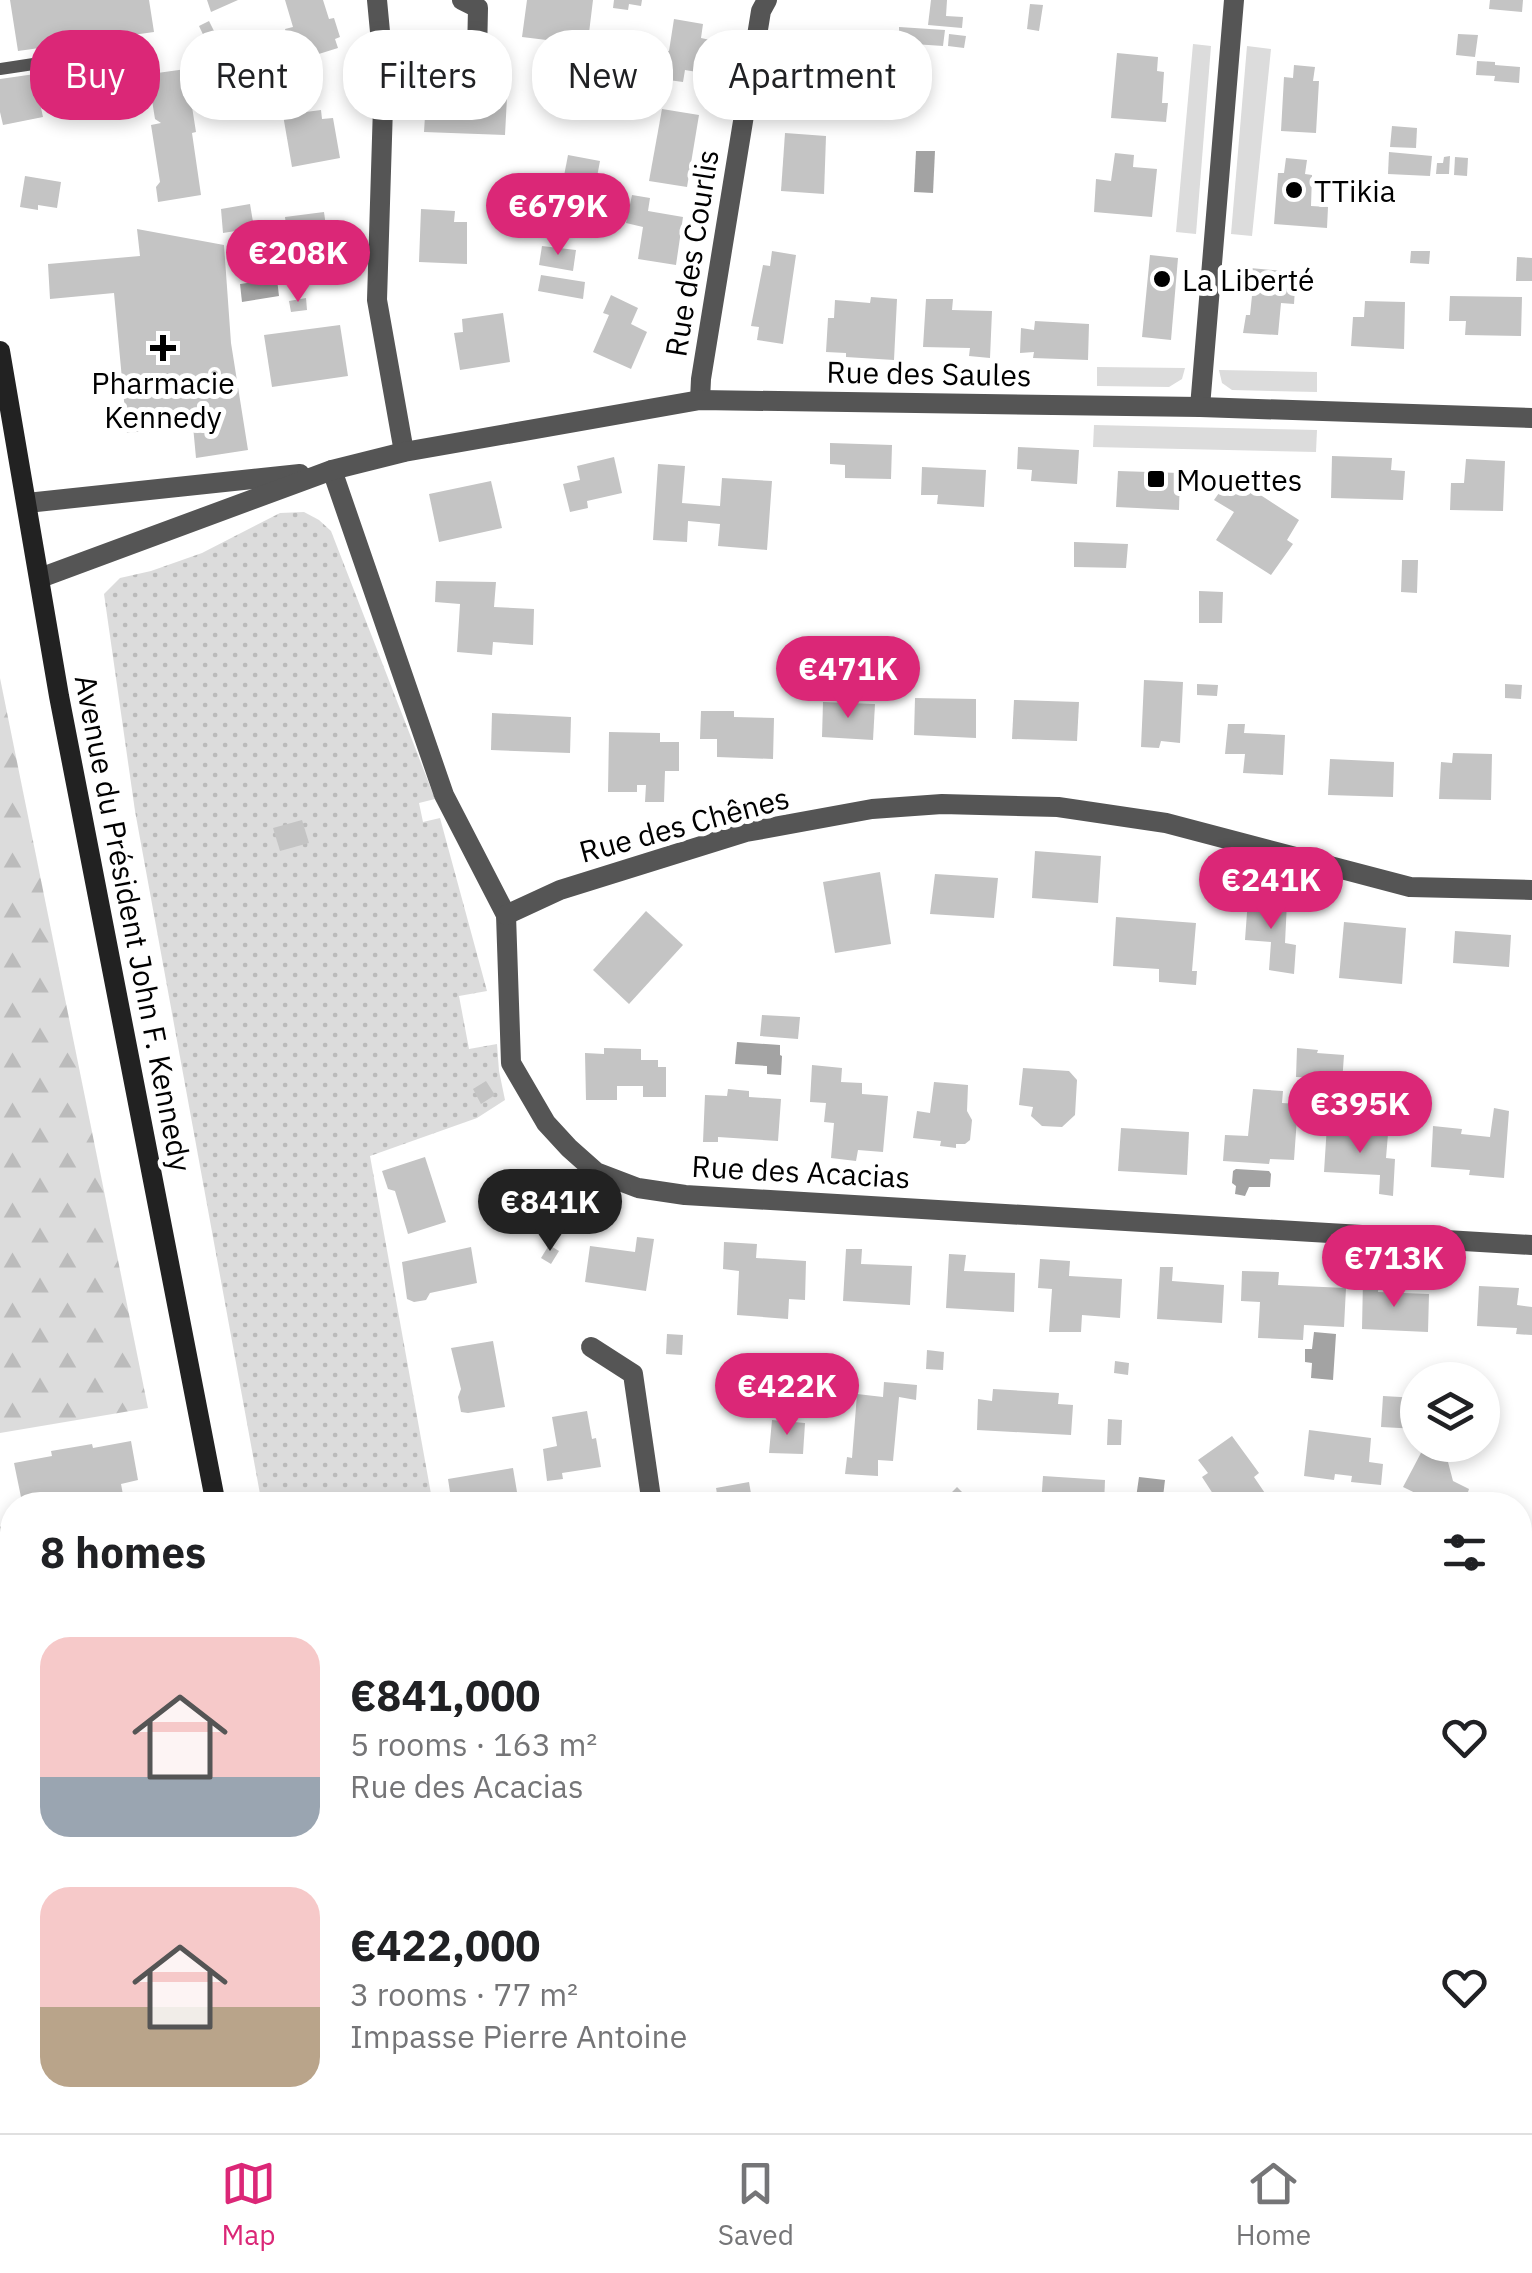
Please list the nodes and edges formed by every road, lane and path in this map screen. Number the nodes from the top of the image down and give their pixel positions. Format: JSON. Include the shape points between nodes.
{"nodes":[{"id":1,"x":377,"y":0,"type":"edge"},
{"id":2,"x":462,"y":0,"type":"edge"},
{"id":3,"x":767,"y":0,"type":"edge"},
{"id":4,"x":1234,"y":0,"type":"edge"},
{"id":5,"x":380,"y":30,"type":"edge"},
{"id":6,"x":478,"y":30,"type":"edge"},
{"id":7,"x":30,"y":64,"type":"edge"},
{"id":8,"x":0,"y":69,"type":"edge"},
{"id":9,"x":383,"y":120,"type":"edge"},
{"id":10,"x":0,"y":351,"type":"edge"},
{"id":11,"x":700,"y":400,"type":"junction"},
{"id":12,"x":1200,"y":407,"type":"junction"},
{"id":13,"x":1532,"y":418,"type":"edge"},
{"id":14,"x":404,"y":452,"type":"junction"},
{"id":15,"x":332,"y":470,"type":"junction"},
{"id":16,"x":27,"y":503,"type":"junction"},
{"id":17,"x":40,"y":578,"type":"junction"},
{"id":18,"x":1532,"y":890,"type":"edge"},
{"id":19,"x":506,"y":915,"type":"junction"},
{"id":20,"x":1532,"y":1245,"type":"edge"},
{"id":21,"x":591,"y":1347,"type":"dead end"},
{"id":22,"x":213,"y":1492,"type":"edge"},
{"id":23,"x":650,"y":1492,"type":"edge"}],
"edges":[{"from":1,"to":5,"type":"street"},
{"from":2,"to":6,"type":"street","via":[[478,8]]},
{"from":3,"to":11,"type":"street","name":"Rue des Courlis"},
{"from":4,"to":12,"type":"street"},
{"from":7,"to":8,"type":"lane"},
{"from":9,"to":14,"type":"street","via":[[377,300]]},
{"from":10,"to":16,"type":"main road","name":"Avenue du Président John F. Kennedy"},
{"from":11,"to":12,"type":"street","name":"Rue des Saules"},
{"from":11,"to":14,"type":"street","name":"Rue des Saules"},
{"from":12,"to":13,"type":"street","name":"Rue des Saules"},
{"from":14,"to":15,"type":"street","name":"Rue des Saules"},
{"from":15,"to":16,"type":"street","name":"Rue des Saules"},
{"from":15,"to":17,"type":"street","name":"Rue des Saules"},
{"from":15,"to":19,"type":"street","name":"Rue des Acacias","via":[[444,795]]},
{"from":16,"to":17,"type":"main road","name":"Avenue du Président John F. Kennedy"},
{"from":17,"to":22,"type":"main road","name":"Avenue du Président John F. Kennedy"},
{"from":18,"to":19,"type":"street","name":"Rue des Chênes","via":[[1410,886],[1166,824],[1058,807],[942,804],[746,832],[560,890]]},
{"from":19,"to":20,"type":"street","name":"Rue des Acacias","via":[[510,1064],[569,1148],[596,1172],[638,1188]]},
{"from":21,"to":23,"type":"street","via":[[634,1374]]}]}
